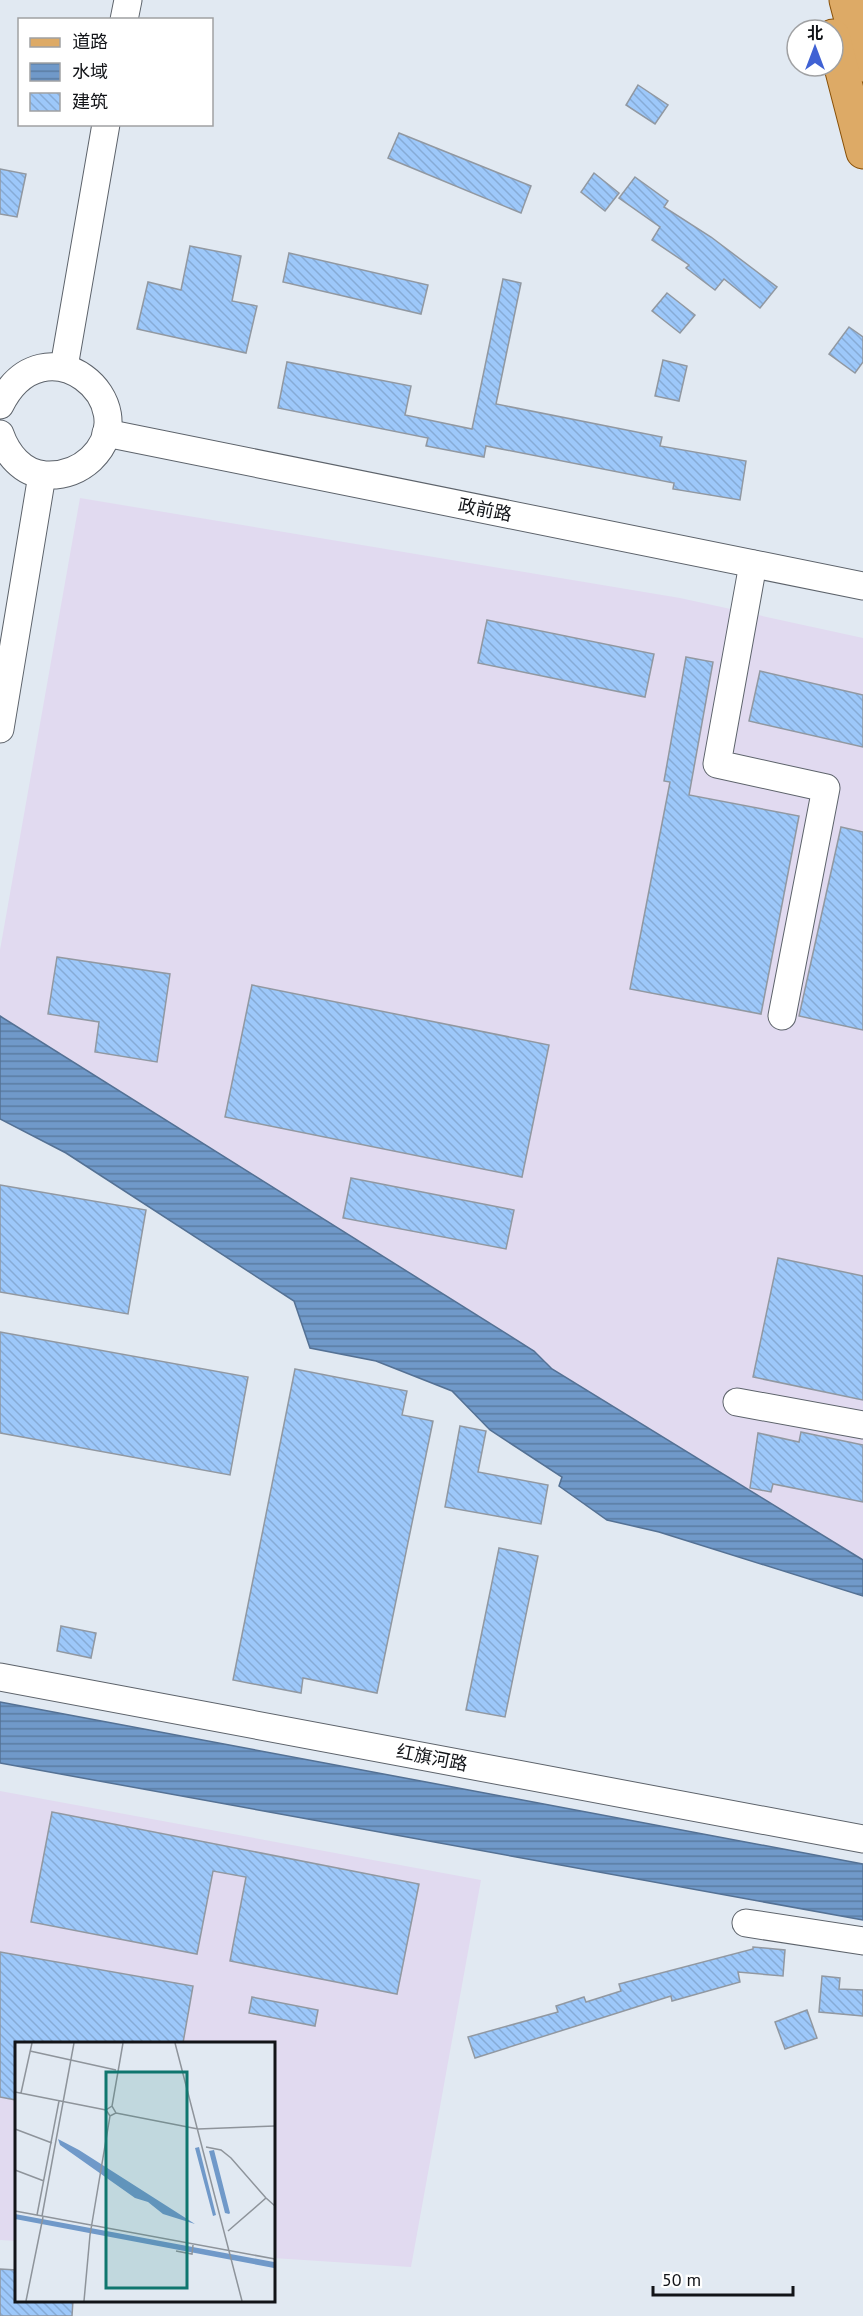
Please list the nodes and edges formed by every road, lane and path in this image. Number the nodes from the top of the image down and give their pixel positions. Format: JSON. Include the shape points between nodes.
{"nodes":[{"id":1,"x":128,"y":0,"type":"edge"},
{"id":2,"x":824,"y":0,"type":"edge"},
{"id":3,"x":846,"y":0,"type":"edge"},
{"id":4,"x":124,"y":18,"type":"edge"},
{"id":5,"x":828,"y":18,"type":"edge"},
{"id":6,"x":863,"y":67,"type":"edge"},
{"id":7,"x":844,"y":78,"type":"edge"},
{"id":8,"x":106,"y":126,"type":"edge"},
{"id":9,"x":863,"y":152,"type":"edge"},
{"id":10,"x":64,"y":367,"type":"junction"},
{"id":11,"x":0,"y":405,"type":"edge"},
{"id":12,"x":106,"y":433,"type":"junction"},
{"id":13,"x":0,"y":434,"type":"edge"},
{"id":14,"x":42,"y":475,"type":"junction"},
{"id":15,"x":753,"y":564,"type":"junction"},
{"id":16,"x":863,"y":586,"type":"edge"},
{"id":17,"x":0,"y":729,"type":"edge"},
{"id":18,"x":782,"y":1016,"type":"dead end"},
{"id":19,"x":737,"y":1402,"type":"dead end"},
{"id":20,"x":863,"y":1425,"type":"edge"},
{"id":21,"x":0,"y":1677,"type":"edge"},
{"id":22,"x":863,"y":1839,"type":"edge"},
{"id":23,"x":746,"y":1923,"type":"dead end"},
{"id":24,"x":863,"y":1941,"type":"edge"}],
"edges":[{"from":1,"to":4,"type":"street"},
{"from":2,"to":5,"type":"main road"},
{"from":3,"to":6,"type":"main road"},
{"from":7,"to":9,"type":"main road"},
{"from":8,"to":10,"type":"street"},
{"from":10,"to":11,"type":"street","via":[[44,367],[24,374],[8,388]]},
{"from":10,"to":12,"type":"street","via":[[84,376],[99,392],[107,412]]},
{"from":12,"to":14,"type":"street","via":[[98,452],[82,467],[63,475]]},
{"from":12,"to":15,"type":"street","name":"政前路"},
{"from":13,"to":14,"type":"street","via":[[6,450],[21,466]]},
{"from":14,"to":17,"type":"street"},
{"from":15,"to":16,"type":"street","name":"政前路"},
{"from":15,"to":18,"type":"street","via":[[717,764],[826,788]]},
{"from":19,"to":20,"type":"street"},
{"from":21,"to":22,"type":"street","name":"红旗河路"},
{"from":23,"to":24,"type":"street"}]}
